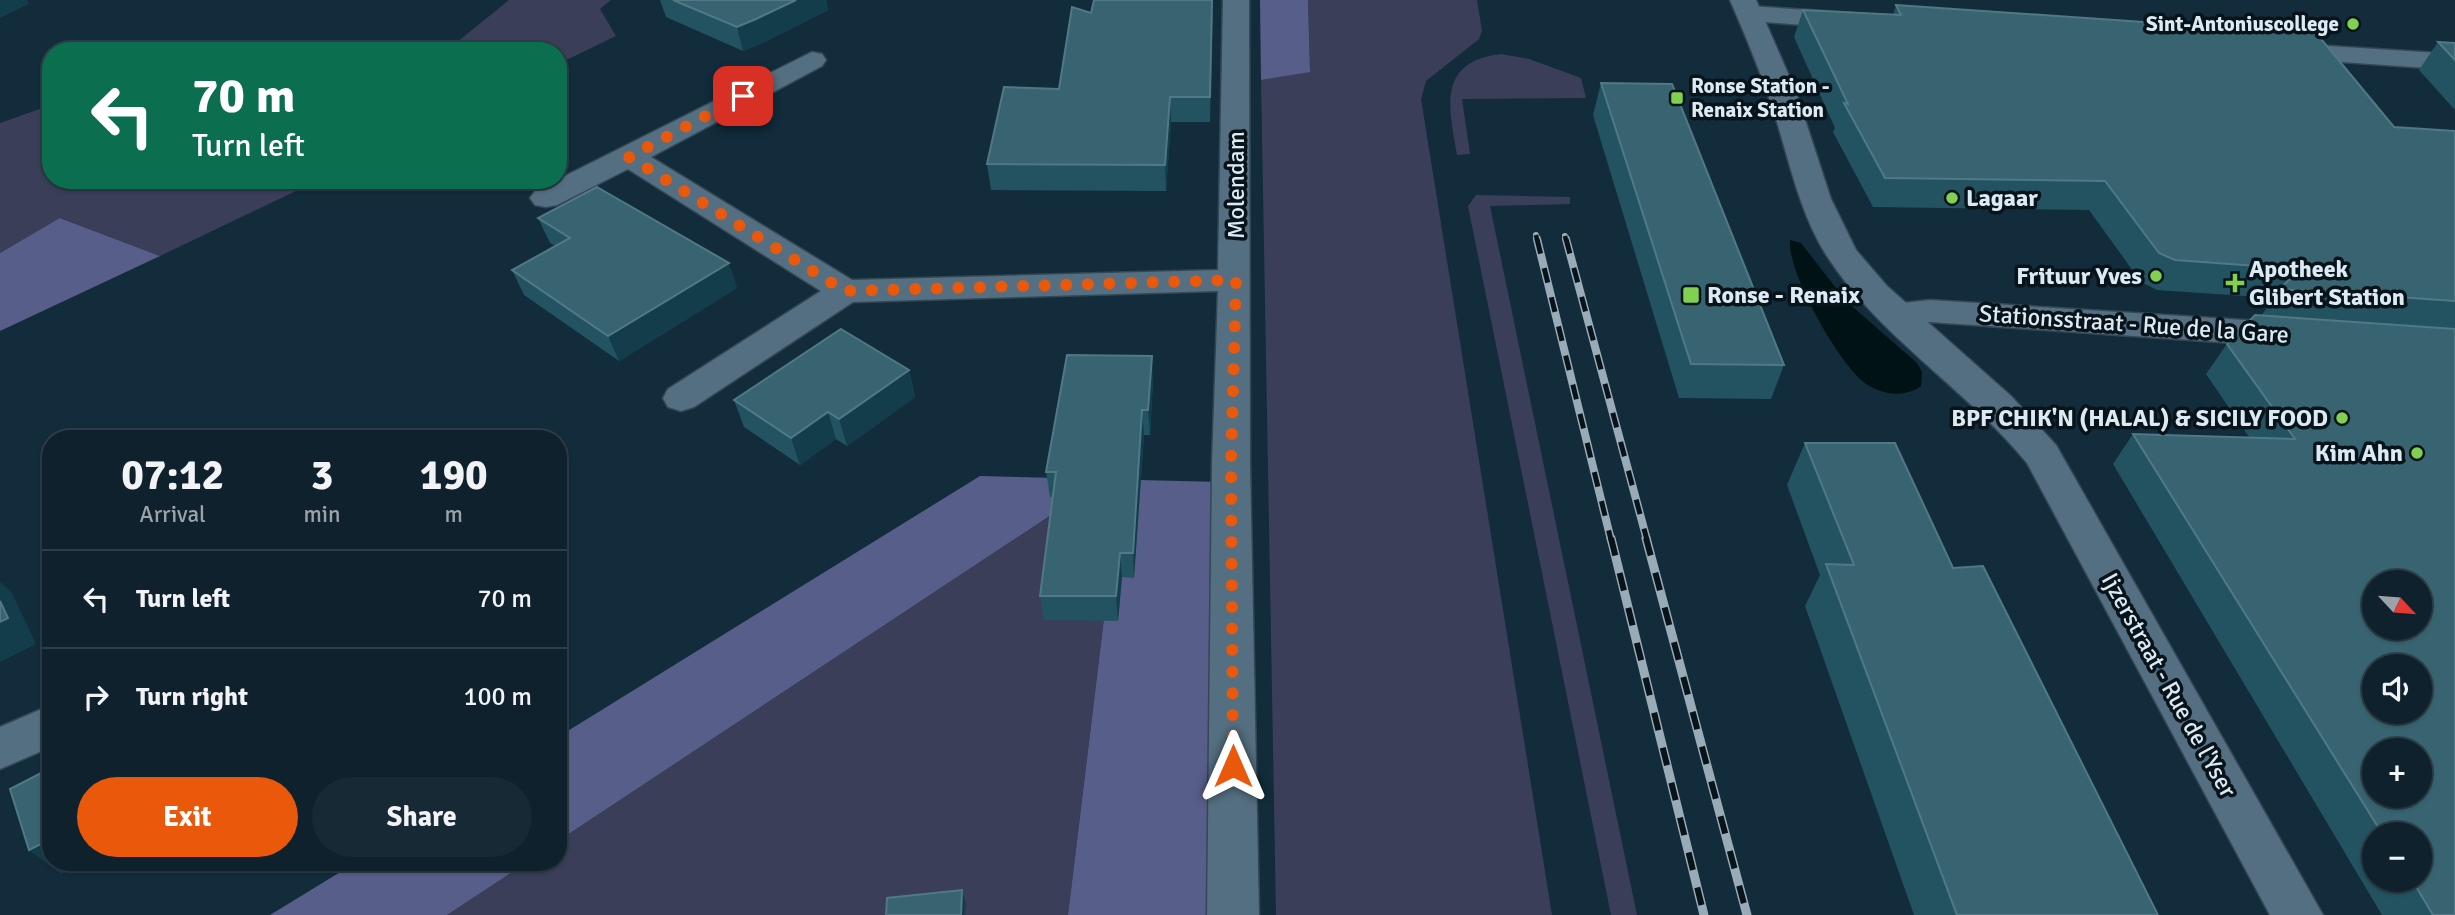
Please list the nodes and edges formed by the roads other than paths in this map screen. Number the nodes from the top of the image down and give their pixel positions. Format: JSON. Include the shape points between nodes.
{"nodes":[{"id":1,"x":1236,"y":0,"type":"edge"},
{"id":2,"x":1746,"y":7,"type":"edge"},
{"id":3,"x":1881,"y":23,"type":"edge"},
{"id":4,"x":2263,"y":50,"type":"edge"},
{"id":5,"x":812,"y":60,"type":"dead end"},
{"id":6,"x":2455,"y":62,"type":"edge"},
{"id":7,"x":629,"y":157,"type":"junction"},
{"id":8,"x":567,"y":188,"type":"edge"},
{"id":9,"x":564,"y":189,"type":"edge"},
{"id":10,"x":546,"y":198,"type":"dead end"},
{"id":11,"x":1236,"y":280,"type":"junction"},
{"id":12,"x":845,"y":291,"type":"junction"},
{"id":13,"x":1897,"y":313,"type":"junction"},
{"id":14,"x":2330,"y":338,"type":"edge"},
{"id":15,"x":681,"y":398,"type":"dead end"},
{"id":16,"x":42,"y":729,"type":"edge"},
{"id":17,"x":0,"y":750,"type":"edge"},
{"id":18,"x":1233,"y":915,"type":"edge"},
{"id":19,"x":2297,"y":915,"type":"edge"}],
"edges":[{"from":1,"to":11,"type":"street","name":"Molendam"},
{"from":2,"to":3,"type":"street"},
{"from":2,"to":13,"type":"street","name":"Ijzerstraat - Rue de l'Yser","via":[[1828,232],[1854,269]]},
{"from":4,"to":6,"type":"street"},
{"from":5,"to":7,"type":"street"},
{"from":7,"to":8,"type":"street"},
{"from":7,"to":12,"type":"street"},
{"from":9,"to":10,"type":"street"},
{"from":11,"to":12,"type":"street"},
{"from":11,"to":18,"type":"street","name":"Molendam","via":[[1231,464]]},
{"from":12,"to":15,"type":"street"},
{"from":13,"to":14,"type":"street","name":"Stationsstraat - Rue de la Gare","via":[[1978,314]]},
{"from":13,"to":19,"type":"street","name":"Ijzerstraat - Rue de l'Yser","via":[[1976,382],[2042,455]]},
{"from":16,"to":17,"type":"street"}]}
